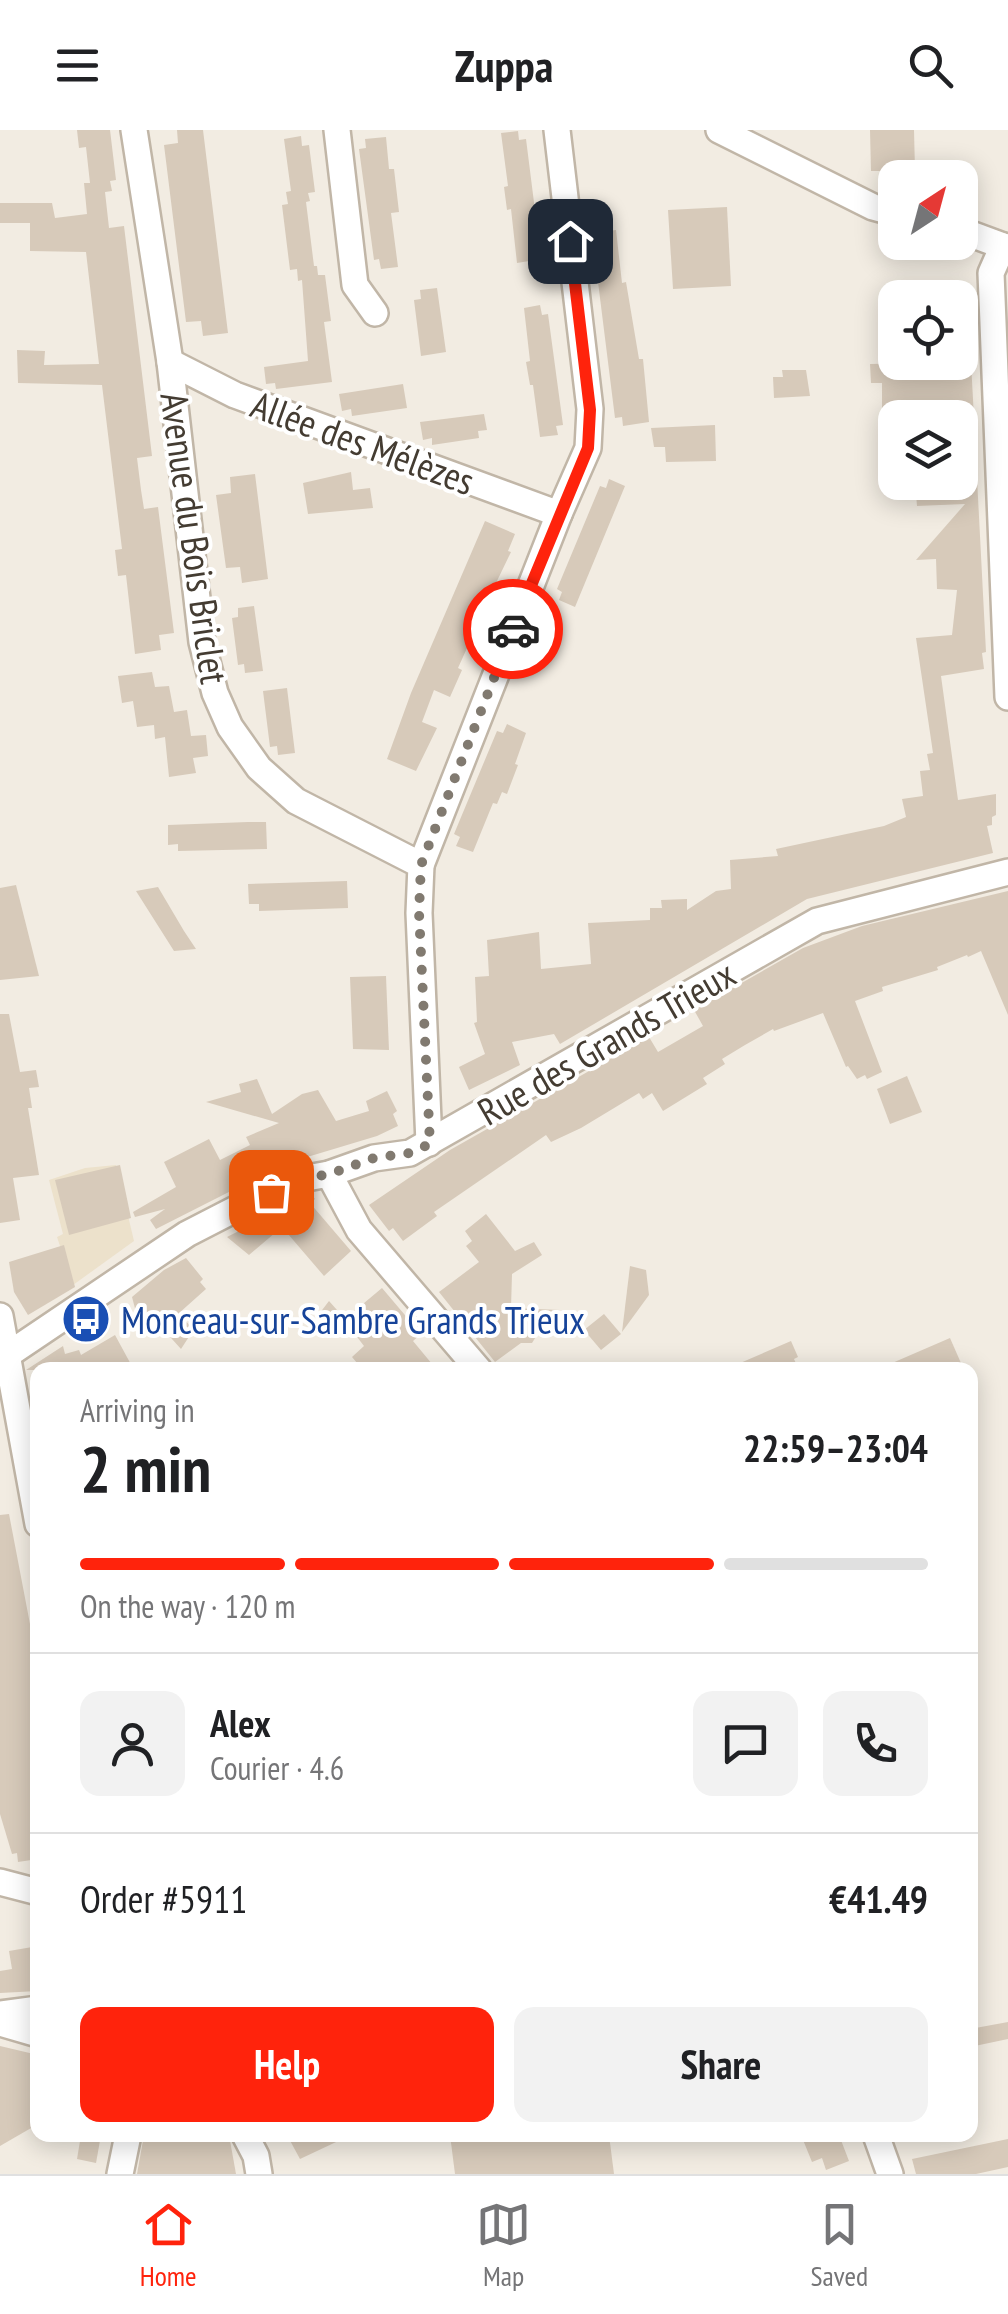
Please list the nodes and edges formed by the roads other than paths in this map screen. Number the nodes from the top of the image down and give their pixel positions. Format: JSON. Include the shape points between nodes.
{"nodes":[{"id":1,"x":134,"y":130,"type":"edge"},
{"id":2,"x":337,"y":130,"type":"edge"},
{"id":3,"x":558,"y":130,"type":"edge"},
{"id":4,"x":719,"y":130,"type":"edge"},
{"id":5,"x":878,"y":209,"type":"edge"},
{"id":6,"x":978,"y":236,"type":"edge"},
{"id":7,"x":1005,"y":245,"type":"edge"},
{"id":8,"x":375,"y":313,"type":"dead end"},
{"id":9,"x":170,"y":362,"type":"junction"},
{"id":10,"x":1004,"y":486,"type":"edge"},
{"id":11,"x":559,"y":514,"type":"junction"},
{"id":12,"x":1008,"y":697,"type":"edge"},
{"id":13,"x":421,"y":865,"type":"junction"},
{"id":14,"x":1008,"y":872,"type":"edge"},
{"id":15,"x":430,"y":1144,"type":"junction"},
{"id":16,"x":330,"y":1174,"type":"junction"},
{"id":17,"x":0,"y":1316,"type":"edge"},
{"id":18,"x":8,"y":1354,"type":"junction"},
{"id":19,"x":471,"y":1362,"type":"edge"},
{"id":20,"x":30,"y":1479,"type":"edge"},
{"id":21,"x":0,"y":1882,"type":"edge"},
{"id":22,"x":30,"y":1890,"type":"edge"},
{"id":23,"x":30,"y":2010,"type":"edge"},
{"id":24,"x":0,"y":2014,"type":"edge"},
{"id":25,"x":0,"y":2023,"type":"edge"},
{"id":26,"x":30,"y":2032,"type":"edge"},
{"id":27,"x":127,"y":2142,"type":"edge"},
{"id":28,"x":249,"y":2142,"type":"edge"},
{"id":29,"x":879,"y":2142,"type":"edge"},
{"id":30,"x":120,"y":2174,"type":"edge"},
{"id":31,"x":260,"y":2174,"type":"edge"},
{"id":32,"x":890,"y":2174,"type":"edge"}],
"edges":[{"from":1,"to":9,"type":"street","name":"Avenue du Bois Briclet"},
{"from":2,"to":8,"type":"street","via":[[355,285]]},
{"from":3,"to":11,"type":"street","via":[[590,410],[588,448]]},
{"from":4,"to":5,"type":"street"},
{"from":6,"to":7,"type":"street"},
{"from":7,"to":10,"type":"street","via":[[991,273]]},
{"from":9,"to":11,"type":"street","name":"Allée des Mélèzes","via":[[235,395]]},
{"from":9,"to":13,"type":"street","name":"Avenue du Bois Briclet","via":[[202,642],[230,728],[259,768],[296,801]]},
{"from":10,"to":12,"type":"street"},
{"from":11,"to":13,"type":"street"},
{"from":13,"to":15,"type":"street"},
{"from":14,"to":15,"type":"street","name":"Rue des Grands Trieux","via":[[817,921]]},
{"from":15,"to":16,"type":"street","name":"Rue des Grands Trieux"},
{"from":16,"to":18,"type":"street","name":"Rue des Grands Trieux","via":[[290,1181],[187,1234]]},
{"from":16,"to":19,"type":"street","via":[[359,1230]]},
{"from":17,"to":18,"type":"street"},
{"from":18,"to":20,"type":"street"},
{"from":21,"to":22,"type":"street"},
{"from":23,"to":24,"type":"street"},
{"from":25,"to":26,"type":"street"},
{"from":27,"to":30,"type":"street"},
{"from":28,"to":31,"type":"street"},
{"from":29,"to":32,"type":"street"}]}
